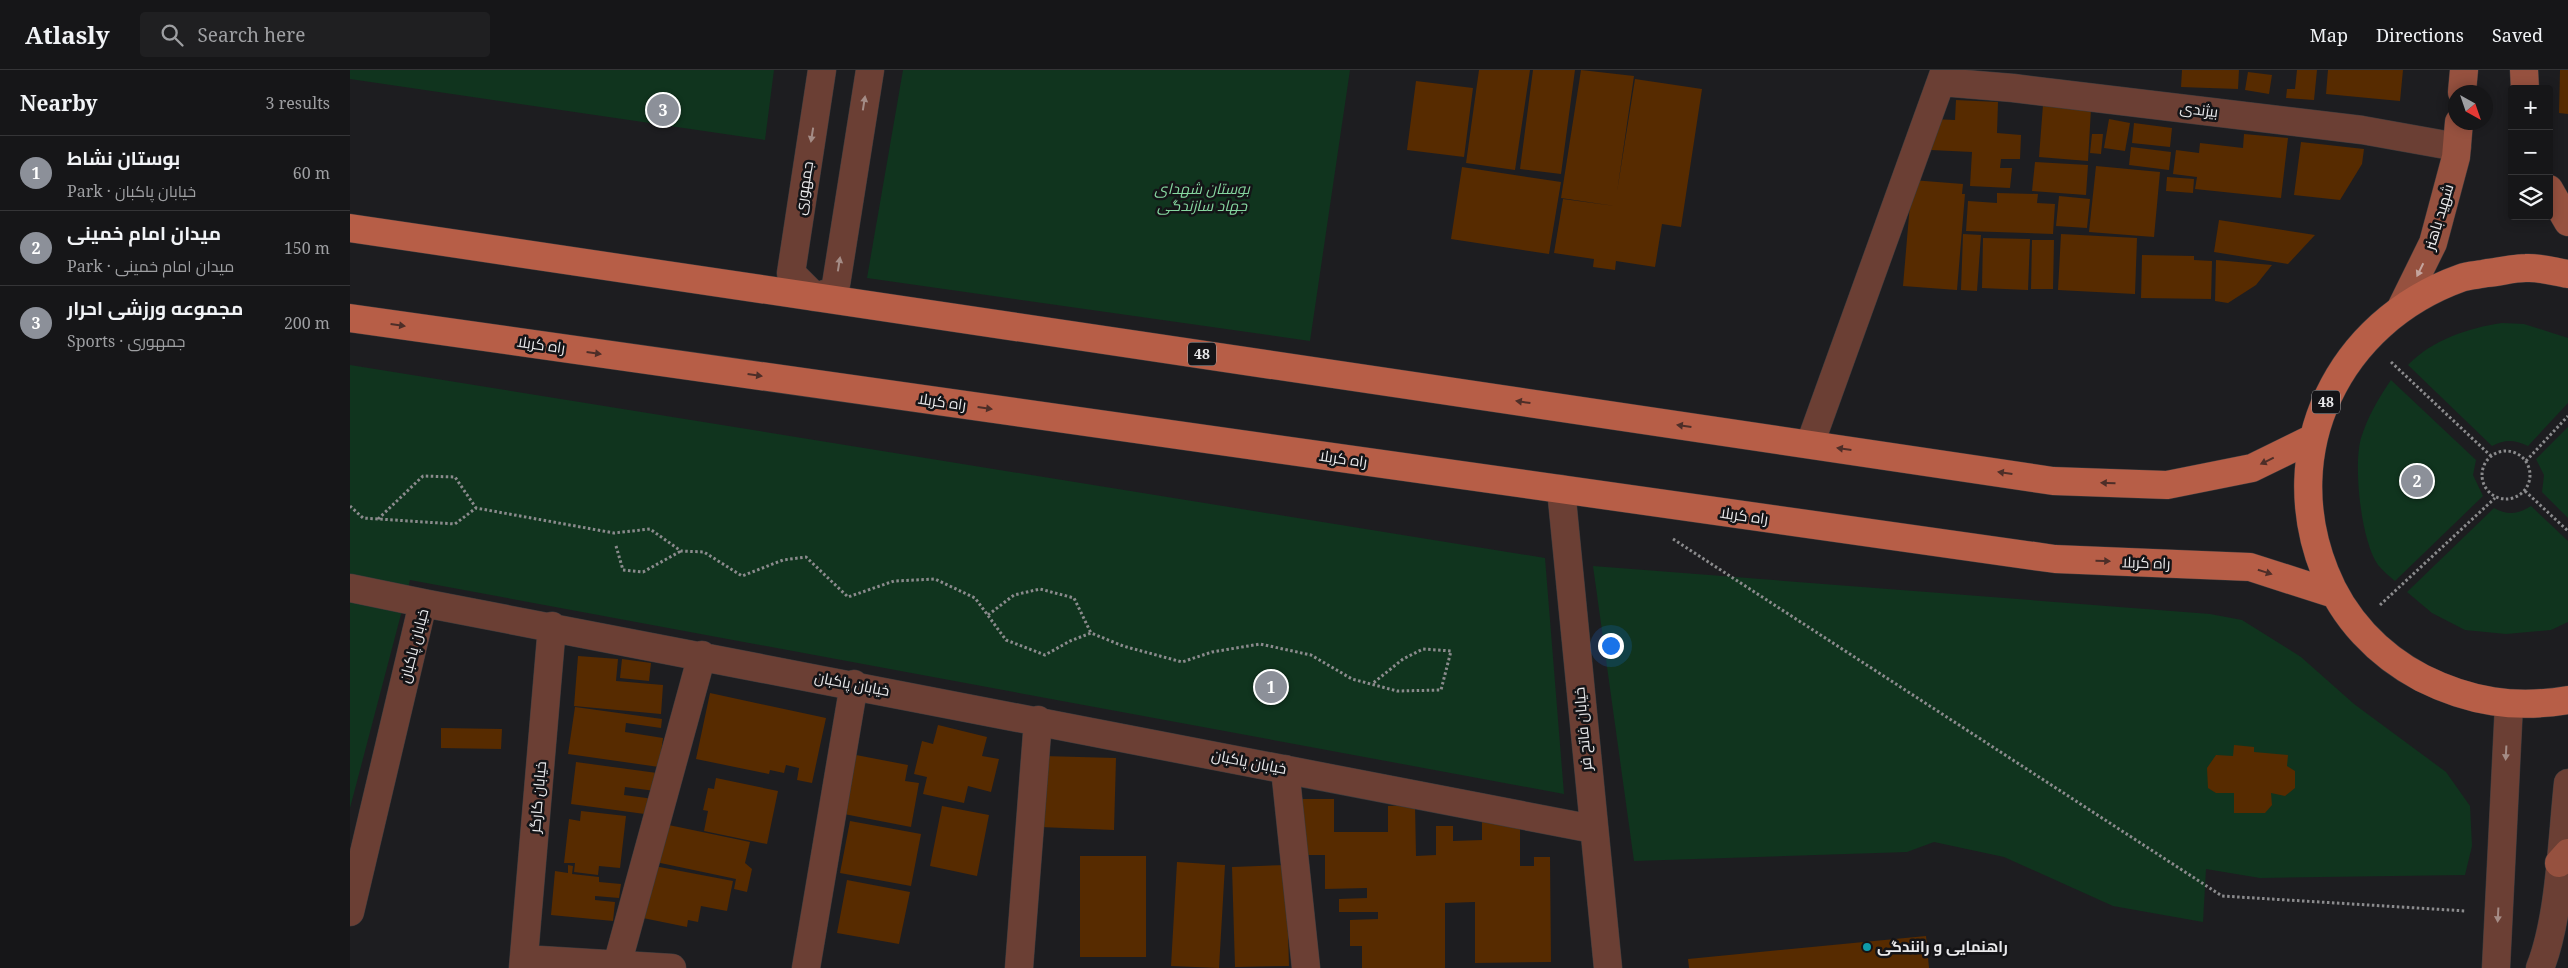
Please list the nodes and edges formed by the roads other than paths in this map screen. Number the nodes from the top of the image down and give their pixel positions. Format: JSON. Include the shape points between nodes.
{"nodes":[{"id":1,"x":822,"y":70,"type":"edge"},
{"id":2,"x":870,"y":70,"type":"edge"},
{"id":3,"x":2464,"y":70,"type":"edge"},
{"id":4,"x":2524,"y":70,"type":"edge"},
{"id":5,"x":1943,"y":76,"type":"edge"},
{"id":6,"x":2463,"y":85,"type":"edge"},
{"id":7,"x":2525,"y":85,"type":"edge"},
{"id":8,"x":2458,"y":135,"type":"edge"},
{"id":9,"x":2553,"y":196,"type":"edge"},
{"id":10,"x":2568,"y":222,"type":"edge"},
{"id":11,"x":350,"y":228,"type":"edge"},
{"id":12,"x":2568,"y":274,"type":"edge"},
{"id":13,"x":815,"y":297,"type":"junction"},
{"id":14,"x":2402,"y":306,"type":"junction"},
{"id":15,"x":350,"y":318,"type":"edge"},
{"id":16,"x":2311,"y":439,"type":"junction"},
{"id":17,"x":1810,"y":444,"type":"junction"},
{"id":18,"x":1561,"y":489,"type":"junction"},
{"id":19,"x":350,"y":588,"type":"edge"},
{"id":20,"x":2334,"y":594,"type":"junction"},
{"id":21,"x":423,"y":603,"type":"junction"},
{"id":22,"x":552,"y":626,"type":"junction"},
{"id":23,"x":702,"y":655,"type":"junction"},
{"id":24,"x":854,"y":684,"type":"junction"},
{"id":25,"x":2568,"y":700,"type":"edge"},
{"id":26,"x":2509,"y":704,"type":"junction"},
{"id":27,"x":1038,"y":720,"type":"junction"},
{"id":28,"x":1285,"y":769,"type":"junction"},
{"id":29,"x":2568,"y":783,"type":"edge"},
{"id":30,"x":1593,"y":829,"type":"junction"},
{"id":31,"x":2564,"y":858,"type":"edge"},
{"id":32,"x":350,"y":912,"type":"edge"},
{"id":33,"x":2560,"y":918,"type":"edge"},
{"id":34,"x":524,"y":964,"type":"edge"},
{"id":35,"x":617,"y":964,"type":"junction"},
{"id":36,"x":672,"y":968,"type":"edge"},
{"id":37,"x":806,"y":968,"type":"edge"},
{"id":38,"x":1019,"y":968,"type":"edge"},
{"id":39,"x":1306,"y":968,"type":"edge"},
{"id":40,"x":1608,"y":968,"type":"edge"},
{"id":41,"x":2496,"y":968,"type":"edge"},
{"id":42,"x":2540,"y":968,"type":"edge"}],
"edges":[{"from":1,"to":13,"type":"street","name":"جمهوری","one_way":true,"via":[[791,273]]},
{"from":13,"to":2,"type":"street","one_way":true,"via":[[835,291]]},
{"from":3,"to":6,"type":"main road"},
{"from":4,"to":7,"type":"main road"},
{"from":5,"to":8,"type":"street","name":"بیژندی","via":[[2013,88],[2362,130]]},
{"from":5,"to":17,"type":"street"},
{"from":8,"to":14,"type":"main road","name":"شهید باهنر","one_way":true,"via":[[2433,243]]},
{"from":9,"to":10,"type":"main road"},
{"from":11,"to":13,"type":"main road","number":"48"},
{"from":12,"to":14,"type":"main road","number":"48","via":[[2527,268],[2462,277]]},
{"from":17,"to":13,"type":"main road","number":"48","one_way":true},
{"from":14,"to":16,"type":"main road","number":"48","via":[[2367,340],[2334,382]]},
{"from":15,"to":18,"type":"main road","name":"راه کربلا","one_way":true},
{"from":16,"to":17,"type":"main road","number":"48","one_way":true,"via":[[2252,468],[2167,485],[2053,480]]},
{"from":16,"to":20,"type":"main road","number":"48","via":[[2306,492],[2314,545]]},
{"from":18,"to":20,"type":"main road","name":"راه کربلا","one_way":true,"via":[[2054,559],[2250,567]]},
{"from":18,"to":30,"type":"street","name":"خیابان فاتح فر"},
{"from":19,"to":21,"type":"street"},
{"from":20,"to":26,"type":"main road","number":"48","via":[[2356,627],[2400,666],[2452,693]]},
{"from":21,"to":22,"type":"street","name":"خیابان پاکبان"},
{"from":21,"to":32,"type":"street","name":"خیابان پاکبان"},
{"from":22,"to":23,"type":"street","name":"خیابان پاکبان"},
{"from":22,"to":34,"type":"street","name":"خیابان کارگر"},
{"from":23,"to":24,"type":"street","name":"خیابان پاکبان"},
{"from":23,"to":35,"type":"street"},
{"from":24,"to":27,"type":"street","name":"خیابان پاکبان"},
{"from":24,"to":37,"type":"street"},
{"from":25,"to":26,"type":"main road","number":"48"},
{"from":26,"to":41,"type":"street","one_way":true},
{"from":27,"to":28,"type":"street","name":"خیابان پاکبان"},
{"from":27,"to":38,"type":"street"},
{"from":28,"to":30,"type":"street","name":"خیابان پاکبان"},
{"from":28,"to":39,"type":"street"},
{"from":29,"to":31,"type":"street"},
{"from":30,"to":40,"type":"street","name":"خیابان فاتح فر"},
{"from":31,"to":33,"type":"street"},
{"from":33,"to":42,"type":"street"},
{"from":34,"to":35,"type":"street"},
{"from":35,"to":36,"type":"street"}]}
